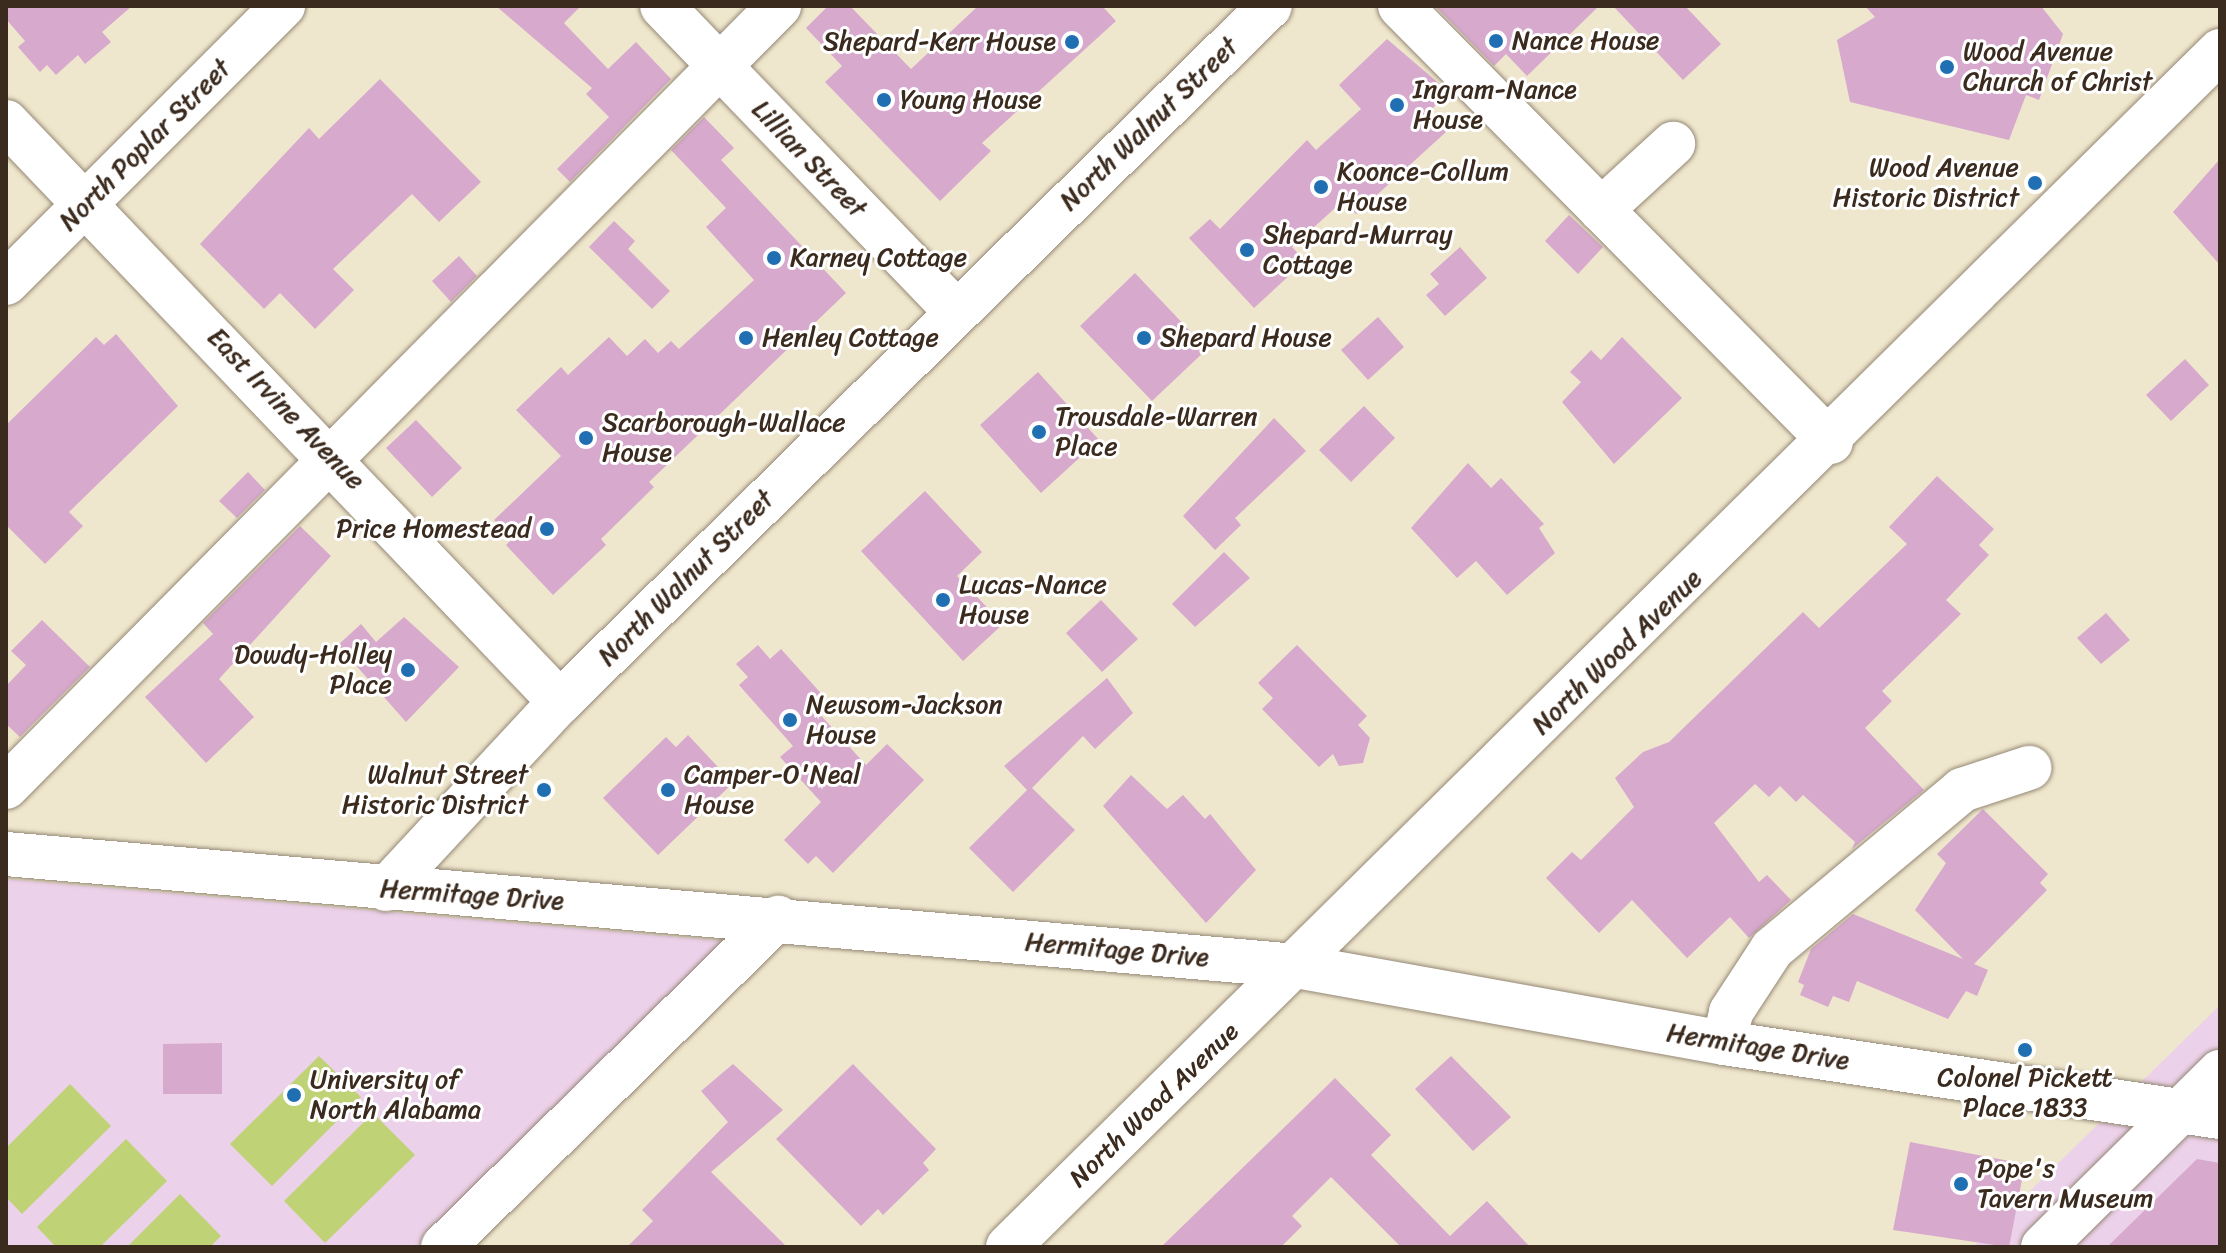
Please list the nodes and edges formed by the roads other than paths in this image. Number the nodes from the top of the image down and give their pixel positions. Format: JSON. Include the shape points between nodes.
{"nodes":[{"id":1,"x":283,"y":6,"type":"edge"},
{"id":2,"x":662,"y":6,"type":"edge"},
{"id":3,"x":779,"y":6,"type":"edge"},
{"id":4,"x":1270,"y":6,"type":"edge"},
{"id":5,"x":1400,"y":6,"type":"edge"},
{"id":6,"x":2220,"y":51,"type":"edge"},
{"id":7,"x":719,"y":65,"type":"junction"},
{"id":8,"x":6,"y":122,"type":"edge"},
{"id":9,"x":1673,"y":144,"type":"dead end"},
{"id":10,"x":88,"y":204,"type":"junction"},
{"id":11,"x":1601,"y":210,"type":"junction"},
{"id":12,"x":6,"y":283,"type":"edge"},
{"id":13,"x":956,"y":311,"type":"junction"},
{"id":14,"x":1831,"y":442,"type":"junction"},
{"id":15,"x":332,"y":454,"type":"junction"},
{"id":16,"x":560,"y":702,"type":"junction"},
{"id":17,"x":2029,"y":768,"type":"dead end"},
{"id":18,"x":6,"y":787,"type":"edge"},
{"id":19,"x":6,"y":854,"type":"edge"},
{"id":20,"x":386,"y":889,"type":"junction"},
{"id":21,"x":778,"y":918,"type":"junction"},
{"id":22,"x":1296,"y":966,"type":"junction"},
{"id":23,"x":1724,"y":1043,"type":"junction"},
{"id":24,"x":2220,"y":1072,"type":"edge"},
{"id":25,"x":2200,"y":1114,"type":"edge"},
{"id":26,"x":443,"y":1247,"type":"edge"},
{"id":27,"x":1008,"y":1247,"type":"edge"},
{"id":28,"x":2043,"y":1247,"type":"edge"}],
"edges":[{"from":1,"to":10,"type":"street","name":"North Poplar Street"},
{"from":2,"to":7,"type":"street","name":"Lillian Street"},
{"from":3,"to":7,"type":"street"},
{"from":4,"to":13,"type":"street","name":"North Walnut Street"},
{"from":5,"to":11,"type":"street"},
{"from":6,"to":14,"type":"street","name":"North Wood Avenue"},
{"from":7,"to":13,"type":"street","name":"Lillian Street"},
{"from":7,"to":15,"type":"street"},
{"from":8,"to":10,"type":"street","name":"East Irvine Avenue"},
{"from":9,"to":11,"type":"street"},
{"from":10,"to":12,"type":"street","name":"North Poplar Street"},
{"from":10,"to":15,"type":"street","name":"East Irvine Avenue"},
{"from":11,"to":14,"type":"street"},
{"from":13,"to":16,"type":"street","name":"North Walnut Street"},
{"from":14,"to":22,"type":"street","name":"North Wood Avenue"},
{"from":15,"to":16,"type":"street","name":"East Irvine Avenue"},
{"from":15,"to":18,"type":"street"},
{"from":16,"to":20,"type":"street","name":"North Walnut Street"},
{"from":17,"to":23,"type":"street","via":[[1962,790],[1772,949],[1731,1012]]},
{"from":19,"to":20,"type":"street","name":"Hermitage Drive"},
{"from":20,"to":21,"type":"street","name":"Hermitage Drive"},
{"from":21,"to":22,"type":"street","name":"Hermitage Drive"},
{"from":21,"to":26,"type":"street"},
{"from":22,"to":23,"type":"street","name":"Hermitage Drive"},
{"from":22,"to":27,"type":"street","name":"North Wood Avenue"},
{"from":23,"to":25,"type":"street","name":"Hermitage Drive"},
{"from":24,"to":25,"type":"street"},
{"from":25,"to":28,"type":"street"}]}
